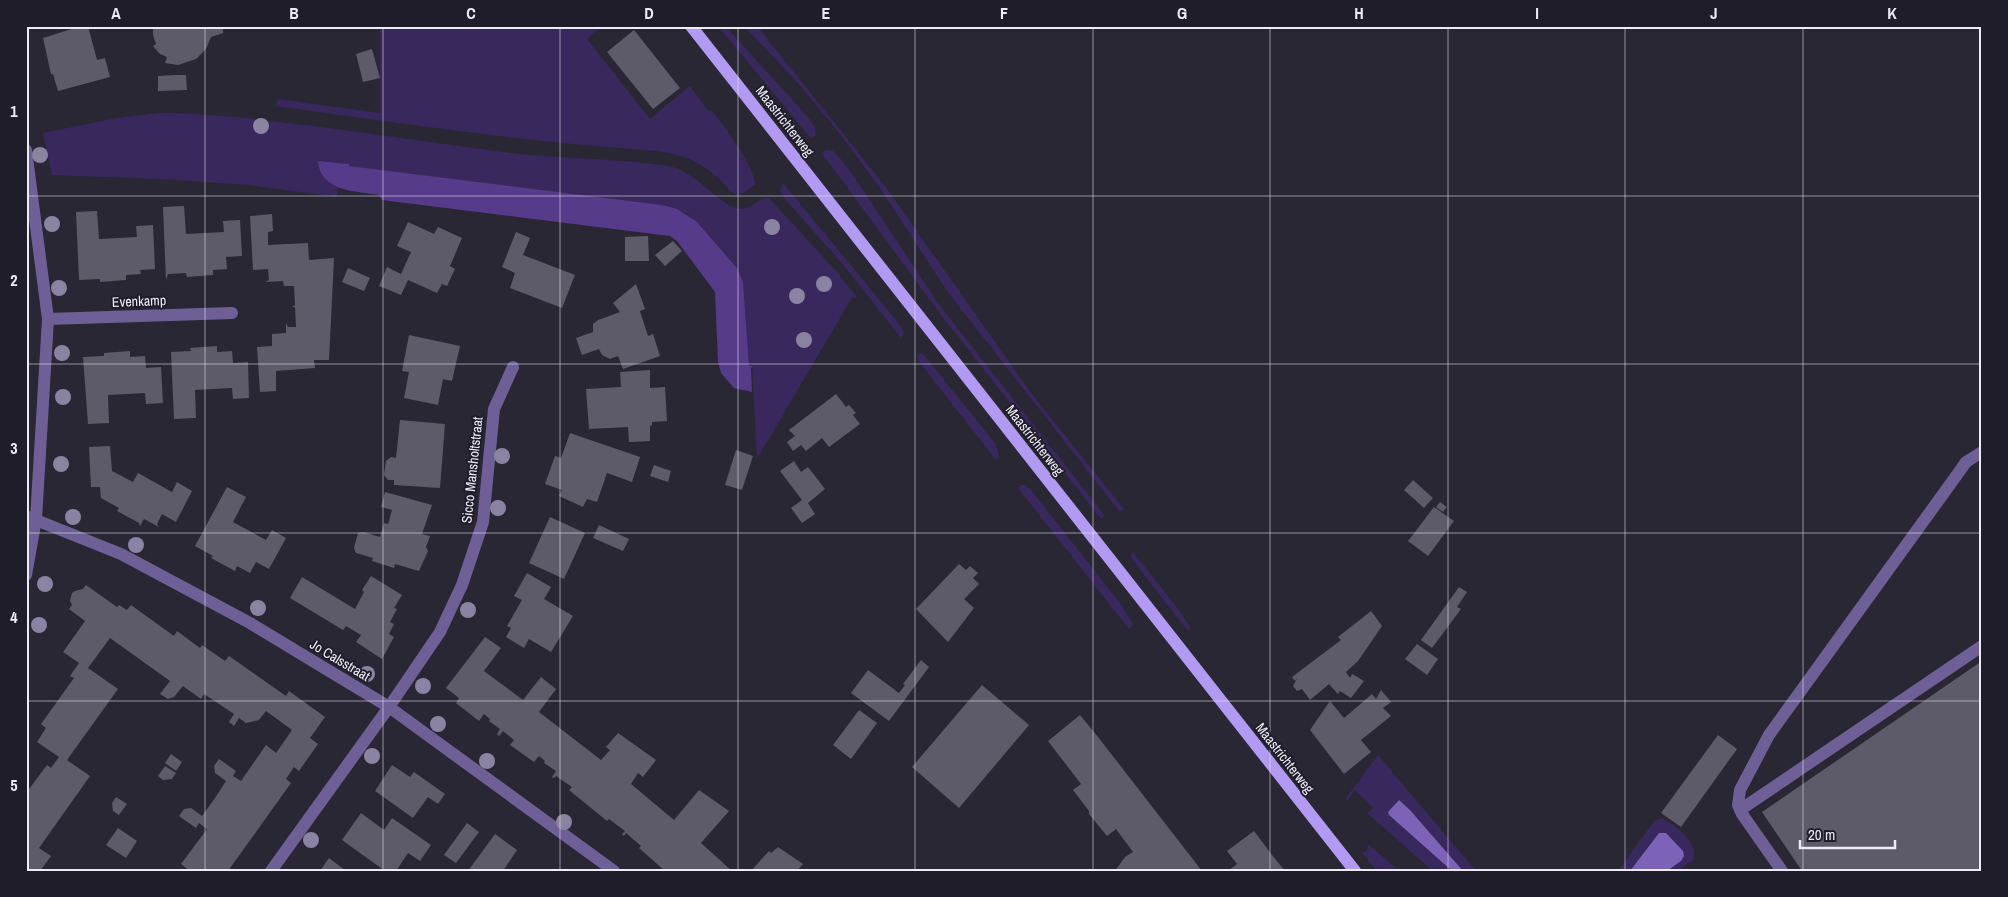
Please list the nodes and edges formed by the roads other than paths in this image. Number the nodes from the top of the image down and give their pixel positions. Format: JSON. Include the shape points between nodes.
{"nodes":[{"id":1,"x":691,"y":26,"type":"edge"},
{"id":2,"x":26,"y":150,"type":"edge"},
{"id":3,"x":232,"y":313,"type":"dead end"},
{"id":4,"x":48,"y":319,"type":"junction"},
{"id":5,"x":513,"y":367,"type":"dead end"},
{"id":6,"x":1982,"y":452,"type":"edge"},
{"id":7,"x":31,"y":517,"type":"edge"},
{"id":8,"x":26,"y":575,"type":"edge"},
{"id":9,"x":1982,"y":646,"type":"edge"},
{"id":10,"x":389,"y":707,"type":"junction"},
{"id":11,"x":1740,"y":810,"type":"junction"},
{"id":12,"x":272,"y":871,"type":"edge"},
{"id":13,"x":614,"y":871,"type":"edge"},
{"id":14,"x":1355,"y":871,"type":"edge"},
{"id":15,"x":1782,"y":871,"type":"edge"}],
"edges":[{"from":1,"to":14,"type":"main road","name":"Maastrichterweg"},
{"from":2,"to":4,"type":"street"},
{"from":3,"to":4,"type":"street","name":"Evenkamp"},
{"from":4,"to":7,"type":"street"},
{"from":5,"to":10,"type":"street","name":"Sicco Mansholtstraat","via":[[494,409],[483,522],[462,585],[440,632]]},
{"from":6,"to":11,"type":"street","via":[[1966,462],[1769,735],[1740,790]]},
{"from":7,"to":8,"type":"street"},
{"from":7,"to":10,"type":"street","name":"Jo Calsstraat","via":[[121,554],[242,618]]},
{"from":9,"to":11,"type":"street"},
{"from":10,"to":12,"type":"street","name":"Sicco Mansholtstraat"},
{"from":10,"to":13,"type":"street","name":"Jo Calsstraat"},
{"from":11,"to":15,"type":"street"}]}
